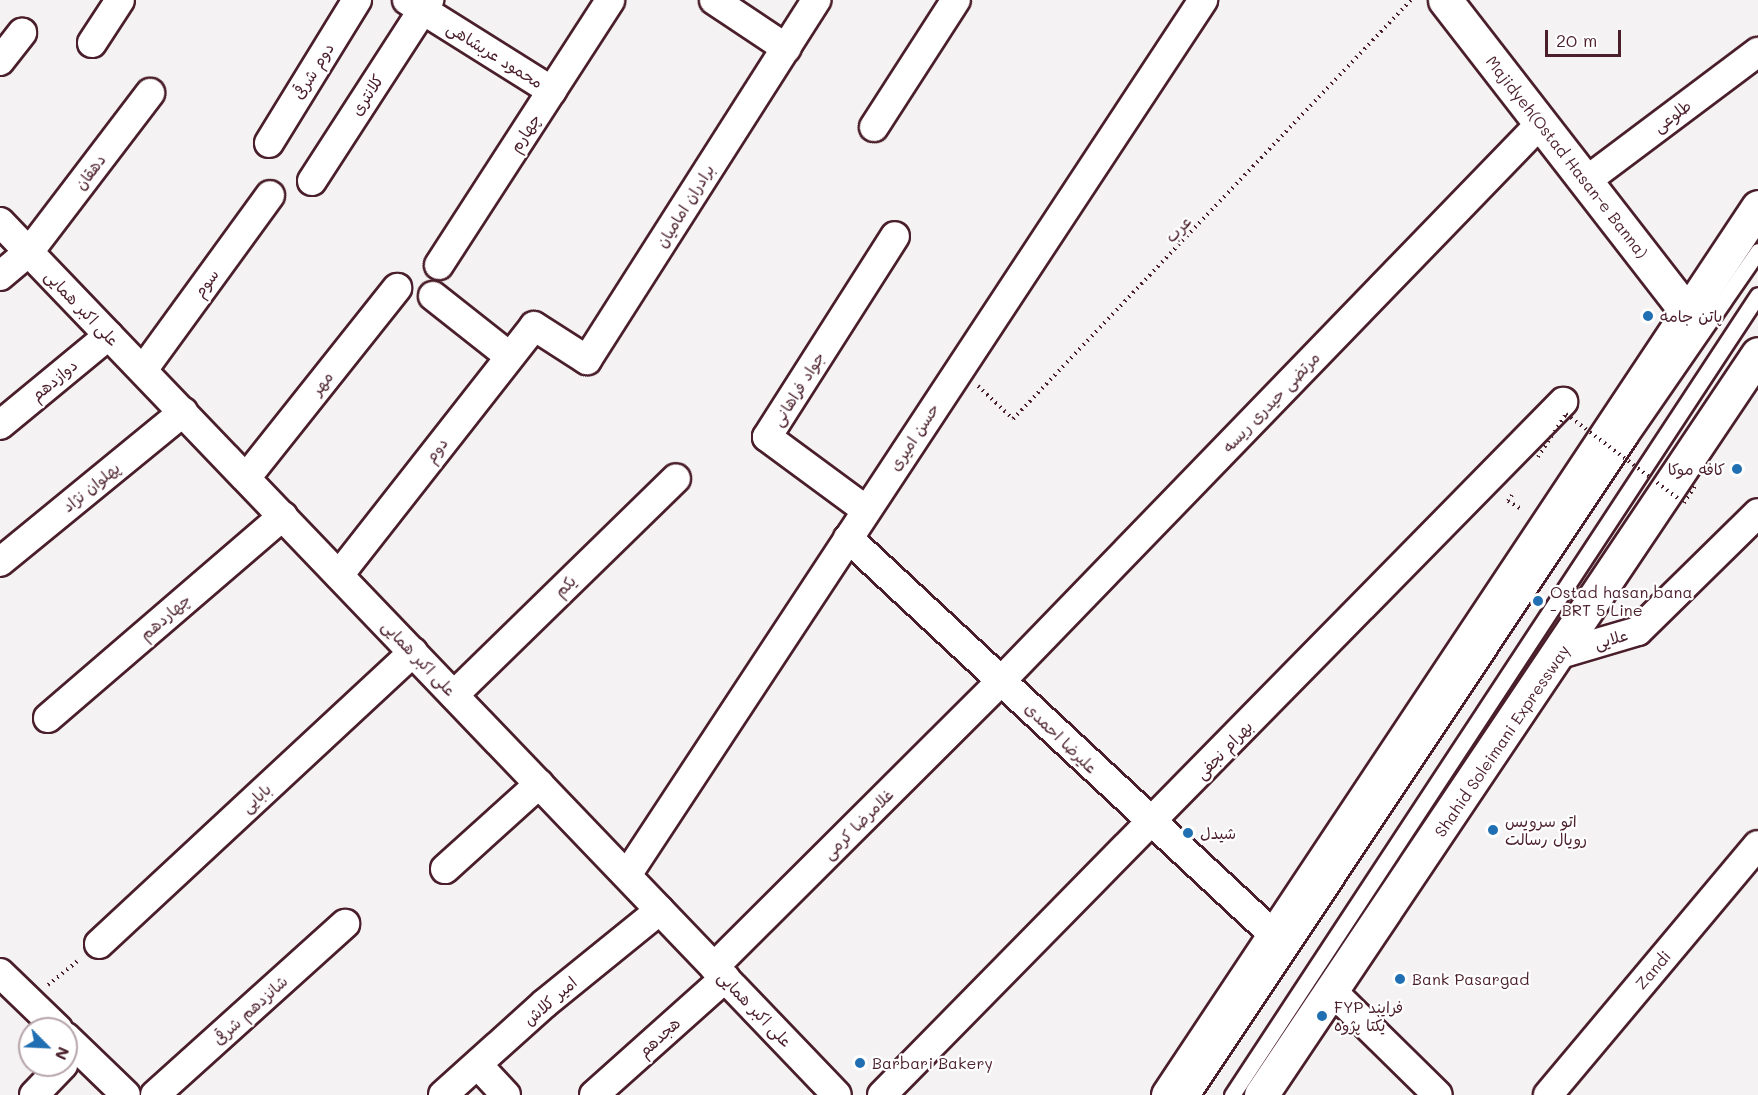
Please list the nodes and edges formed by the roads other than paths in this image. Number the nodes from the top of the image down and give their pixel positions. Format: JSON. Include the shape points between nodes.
{"nodes":[{"id":1,"x":120,"y":0,"type":"edge"},
{"id":2,"x":357,"y":0,"type":"edge"},
{"id":3,"x":714,"y":0,"type":"edge"},
{"id":4,"x":816,"y":0,"type":"edge"},
{"id":5,"x":956,"y":0,"type":"edge"},
{"id":6,"x":1203,"y":0,"type":"edge"},
{"id":7,"x":1445,"y":0,"type":"edge"},
{"id":8,"x":609,"y":1,"type":"edge"},
{"id":9,"x":420,"y":3,"type":"edge"},
{"id":10,"x":22,"y":33,"type":"dead end"},
{"id":11,"x":92,"y":43,"type":"dead end"},
{"id":12,"x":786,"y":48,"type":"junction"},
{"id":13,"x":1758,"y":52,"type":"edge"},
{"id":14,"x":0,"y":61,"type":"edge"},
{"id":15,"x":552,"y":91,"type":"junction"},
{"id":16,"x":150,"y":93,"type":"dead end"},
{"id":17,"x":1541,"y":123,"type":"junction"},
{"id":18,"x":874,"y":127,"type":"dead end"},
{"id":19,"x":269,"y":143,"type":"dead end"},
{"id":20,"x":312,"y":181,"type":"dead end"},
{"id":21,"x":1586,"y":181,"type":"junction"},
{"id":22,"x":270,"y":195,"type":"dead end"},
{"id":23,"x":1758,"y":207,"type":"edge"},
{"id":24,"x":0,"y":222,"type":"edge"},
{"id":25,"x":895,"y":236,"type":"dead end"},
{"id":26,"x":1758,"y":251,"type":"edge"},
{"id":27,"x":29,"y":252,"type":"junction"},
{"id":28,"x":439,"y":265,"type":"dead end"},
{"id":29,"x":0,"y":276,"type":"edge"},
{"id":30,"x":397,"y":288,"type":"dead end"},
{"id":31,"x":1758,"y":295,"type":"edge"},
{"id":32,"x":433,"y":296,"type":"dead end"},
{"id":33,"x":1689,"y":315,"type":"junction"},
{"id":34,"x":534,"y":326,"type":"joint"},
{"id":35,"x":109,"y":335,"type":"junction"},
{"id":36,"x":1758,"y":354,"type":"edge"},
{"id":37,"x":509,"y":356,"type":"junction"},
{"id":38,"x":142,"y":370,"type":"junction"},
{"id":39,"x":1563,"y":402,"type":"dead end"},
{"id":40,"x":183,"y":412,"type":"junction"},
{"id":41,"x":0,"y":425,"type":"edge"},
{"id":42,"x":246,"y":478,"type":"junction"},
{"id":43,"x":676,"y":478,"type":"dead end"},
{"id":44,"x":866,"y":510,"type":"junction"},
{"id":45,"x":1758,"y":513,"type":"edge"},
{"id":46,"x":283,"y":516,"type":"junction"},
{"id":47,"x":848,"y":538,"type":"junction"},
{"id":48,"x":0,"y":562,"type":"edge"},
{"id":49,"x":339,"y":575,"type":"junction"},
{"id":50,"x":413,"y":652,"type":"junction"},
{"id":51,"x":1560,"y":654,"type":"junction"},
{"id":52,"x":1001,"y":681,"type":"junction"},
{"id":53,"x":454,"y":694,"type":"junction"},
{"id":54,"x":48,"y":718,"type":"dead end"},
{"id":55,"x":539,"y":784,"type":"junction"},
{"id":56,"x":1151,"y":824,"type":"junction"},
{"id":57,"x":1758,"y":845,"type":"edge"},
{"id":58,"x":445,"y":869,"type":"dead end"},
{"id":59,"x":627,"y":875,"type":"junction"},
{"id":60,"x":660,"y":910,"type":"junction"},
{"id":61,"x":345,"y":924,"type":"dead end"},
{"id":62,"x":1276,"y":937,"type":"junction"},
{"id":63,"x":99,"y":944,"type":"road end"},
{"id":64,"x":0,"y":973,"type":"edge"},
{"id":65,"x":720,"y":973,"type":"junction"},
{"id":66,"x":1332,"y":991,"type":"junction"},
{"id":67,"x":46,"y":1017,"type":"edge"},
{"id":68,"x":78,"y":1060,"type":"edge"},
{"id":69,"x":478,"y":1065,"type":"junction"},
{"id":70,"x":49,"y":1077,"type":"edge"},
{"id":71,"x":34,"y":1095,"type":"edge"},
{"id":72,"x":126,"y":1095,"type":"edge"},
{"id":73,"x":155,"y":1095,"type":"edge"},
{"id":74,"x":443,"y":1095,"type":"edge"},
{"id":75,"x":506,"y":1095,"type":"edge"},
{"id":76,"x":594,"y":1095,"type":"edge"},
{"id":77,"x":837,"y":1095,"type":"edge"},
{"id":78,"x":882,"y":1095,"type":"edge"},
{"id":79,"x":1168,"y":1095,"type":"edge"},
{"id":80,"x":1192,"y":1095,"type":"edge"},
{"id":81,"x":1232,"y":1095,"type":"edge"},
{"id":82,"x":1261,"y":1095,"type":"edge"},
{"id":83,"x":1438,"y":1095,"type":"edge"},
{"id":84,"x":1548,"y":1095,"type":"edge"}],
"edges":[{"from":1,"to":11,"type":"street"},
{"from":2,"to":19,"type":"street","name":"دوم شرقی"},
{"from":3,"to":12,"type":"street"},
{"from":4,"to":12,"type":"street","name":"برادران امامیان"},
{"from":5,"to":18,"type":"street"},
{"from":6,"to":44,"type":"street","name":"حسن امیری"},
{"from":7,"to":17,"type":"main road","name":"Majidyeh(Ostad Hasan-e Banna)"},
{"from":8,"to":15,"type":"street","name":"چهارم"},
{"from":9,"to":15,"type":"street","name":"محمود عربشاهی"},
{"from":9,"to":20,"type":"street","name":"کلانتری"},
{"from":10,"to":14,"type":"street"},
{"from":12,"to":34,"type":"street","name":"برادران امامیان","via":[[587,360]]},
{"from":13,"to":21,"type":"street","name":"طلوعی"},
{"from":15,"to":28,"type":"street","name":"چهارم"},
{"from":16,"to":27,"type":"street","name":"دهقان"},
{"from":17,"to":21,"type":"main road","name":"Majidyeh(Ostad Hasan-e Banna)"},
{"from":17,"to":52,"type":"street","name":"مرتضی حیدری ریسه"},
{"from":21,"to":33,"type":"main road","name":"Majidyeh(Ostad Hasan-e Banna)"},
{"from":22,"to":38,"type":"street","name":"سوم"},
{"from":23,"to":33,"type":"main road"},
{"from":24,"to":27,"type":"street","name":"علی اکبر همایی"},
{"from":25,"to":44,"type":"street","name":"جواد فراهانی","via":[[767,437]]},
{"from":26,"to":80,"type":"lane"},
{"from":27,"to":29,"type":"street","name":"دهقان"},
{"from":27,"to":35,"type":"street","name":"علی اکبر همایی"},
{"from":30,"to":42,"type":"street","name":"مهر"},
{"from":31,"to":81,"type":"lane"},
{"from":32,"to":37,"type":"street"},
{"from":33,"to":62,"type":"main road"},
{"from":34,"to":37,"type":"street","name":"دوم"},
{"from":35,"to":38,"type":"street","name":"علی اکبر همایی"},
{"from":35,"to":41,"type":"street","name":"دوازدهم"},
{"from":36,"to":51,"type":"main road","name":"Shahid Soleimani Expressway"},
{"from":37,"to":49,"type":"street","name":"دوم"},
{"from":38,"to":40,"type":"street","name":"علی اکبر همایی"},
{"from":39,"to":56,"type":"street","name":"بهرام نجفی"},
{"from":40,"to":42,"type":"street","name":"علی اکبر همایی"},
{"from":40,"to":48,"type":"street","name":"پهلوان نژاد"},
{"from":42,"to":46,"type":"street","name":"علی اکبر همایی"},
{"from":43,"to":53,"type":"street","name":"یکم"},
{"from":44,"to":47,"type":"street","name":"حسن امیری"},
{"from":45,"to":51,"type":"street","name":"علایی","via":[[1638,632]]},
{"from":46,"to":49,"type":"street","name":"علی اکبر همایی"},
{"from":46,"to":54,"type":"street","name":"چهاردهم"},
{"from":47,"to":52,"type":"street","name":"علیرضا احمدی"},
{"from":47,"to":59,"type":"street","name":"حسن امیری"},
{"from":49,"to":50,"type":"street","name":"علی اکبر همایی"},
{"from":50,"to":53,"type":"street","name":"علی اکبر همایی"},
{"from":50,"to":63,"type":"street","name":"بابایی"},
{"from":51,"to":66,"type":"main road","name":"Shahid Soleimani Expressway"},
{"from":52,"to":56,"type":"street","name":"علیرضا احمدی"},
{"from":52,"to":65,"type":"street","name":"غلامرضا کرمی"},
{"from":53,"to":55,"type":"street","name":"علی اکبر همایی"},
{"from":55,"to":58,"type":"street"},
{"from":55,"to":59,"type":"street","name":"علی اکبر همایی"},
{"from":56,"to":62,"type":"street","name":"علیرضا احمدی"},
{"from":56,"to":78,"type":"street","name":"بهرام نجفی"},
{"from":57,"to":84,"type":"street","name":"Zandi"},
{"from":59,"to":60,"type":"street","name":"علی اکبر همایی"},
{"from":60,"to":65,"type":"street","name":"علی اکبر همایی"},
{"from":60,"to":69,"type":"street","name":"امیر کلاش","via":[[544,1004]]},
{"from":61,"to":73,"type":"street","name":"شانزدهم شرقی"},
{"from":62,"to":79,"type":"main road"},
{"from":64,"to":67,"type":"street"},
{"from":65,"to":76,"type":"street","name":"هجدهم"},
{"from":65,"to":77,"type":"street","name":"علی اکبر همایی"},
{"from":66,"to":82,"type":"main road","name":"Shahid Soleimani Expressway"},
{"from":66,"to":83,"type":"street"},
{"from":68,"to":72,"type":"street"},
{"from":69,"to":74,"type":"street","name":"امیر کلاش"},
{"from":69,"to":75,"type":"street"},
{"from":70,"to":71,"type":"street"}]}
